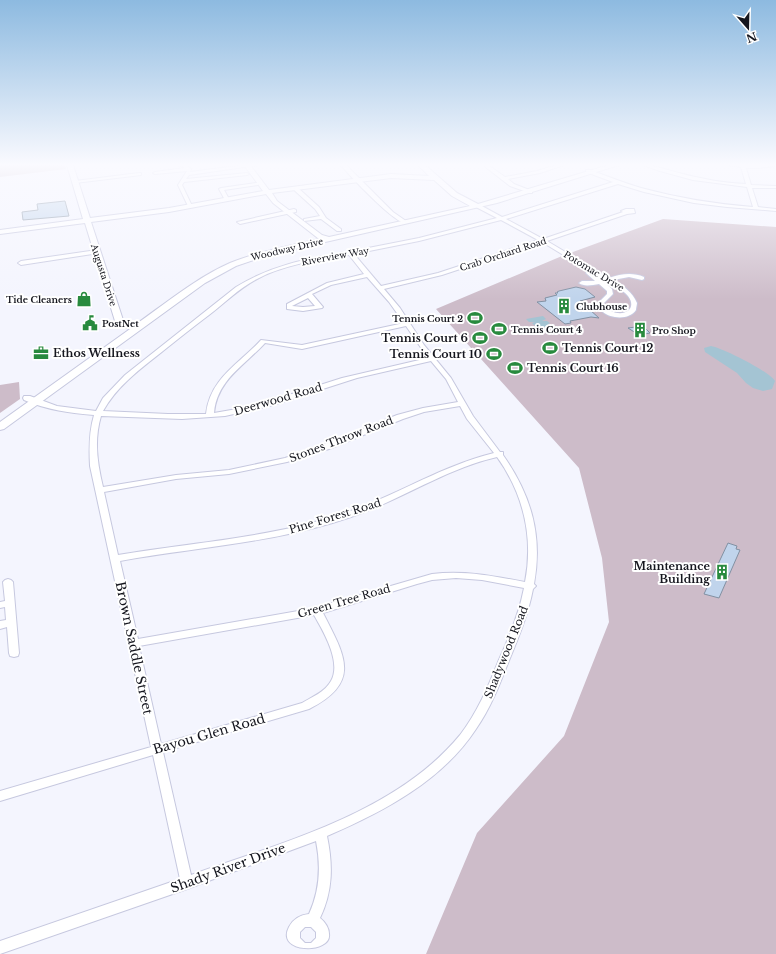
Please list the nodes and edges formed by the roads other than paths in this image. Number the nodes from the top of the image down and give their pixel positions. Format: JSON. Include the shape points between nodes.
{"nodes":[{"id":1,"x":84,"y":210,"type":"edge"},
{"id":2,"x":164,"y":210,"type":"edge"},
{"id":3,"x":288,"y":210,"type":"edge"},
{"id":4,"x":318,"y":210,"type":"edge"},
{"id":5,"x":390,"y":210,"type":"edge"},
{"id":6,"x":457,"y":210,"type":"edge"},
{"id":7,"x":481,"y":210,"type":"edge"},
{"id":8,"x":529,"y":210,"type":"edge"},
{"id":9,"x":290,"y":212,"type":"junction"},
{"id":10,"x":626,"y":213,"type":"dead end"},
{"id":11,"x":322,"y":216,"type":"junction"},
{"id":12,"x":499,"y":219,"type":"junction"},
{"id":13,"x":87,"y":220,"type":"junction"},
{"id":14,"x":306,"y":220,"type":"junction"},
{"id":15,"x":402,"y":221,"type":"junction"},
{"id":16,"x":240,"y":222,"type":"dead end"},
{"id":17,"x":339,"y":230,"type":"dead end"},
{"id":18,"x":0,"y":232,"type":"edge"},
{"id":19,"x":324,"y":238,"type":"junction"},
{"id":20,"x":540,"y":242,"type":"junction"},
{"id":21,"x":97,"y":252,"type":"junction"},
{"id":22,"x":349,"y":252,"type":"junction"},
{"id":23,"x":21,"y":263,"type":"dead end"},
{"id":24,"x":367,"y":275,"type":"junction"},
{"id":25,"x":611,"y":280,"type":"junction"},
{"id":26,"x":582,"y":282,"type":"dead end"},
{"id":27,"x":600,"y":282,"type":"junction"},
{"id":28,"x":379,"y":288,"type":"junction"},
{"id":29,"x":308,"y":295,"type":"dead end"},
{"id":30,"x":407,"y":324,"type":"junction"},
{"id":31,"x":133,"y":327,"type":"junction"},
{"id":32,"x":432,"y":359,"type":"junction"},
{"id":33,"x":31,"y":400,"type":"junction"},
{"id":34,"x":463,"y":403,"type":"junction"},
{"id":35,"x":98,"y":413,"type":"junction"},
{"id":36,"x":210,"y":415,"type":"junction"},
{"id":37,"x":0,"y":418,"type":"edge"},
{"id":38,"x":0,"y":427,"type":"edge"},
{"id":39,"x":500,"y":454,"type":"junction"},
{"id":40,"x":100,"y":490,"type":"junction"},
{"id":41,"x":115,"y":559,"type":"junction"},
{"id":42,"x":8,"y":582,"type":"dead end"},
{"id":43,"x":531,"y":586,"type":"junction"},
{"id":44,"x":5,"y":604,"type":"edge"},
{"id":45,"x":317,"y":611,"type":"junction"},
{"id":46,"x":12,"y":623,"type":"junction"},
{"id":47,"x":0,"y":625,"type":"edge"},
{"id":48,"x":133,"y":644,"type":"junction"},
{"id":49,"x":14,"y":653,"type":"dead end"},
{"id":50,"x":157,"y":749,"type":"junction"},
{"id":51,"x":442,"y":760,"type":"joint"},
{"id":52,"x":0,"y":796,"type":"edge"},
{"id":53,"x":321,"y":834,"type":"junction"},
{"id":54,"x":187,"y":883,"type":"junction"},
{"id":55,"x":312,"y":921,"type":"dead end"},
{"id":56,"x":0,"y":948,"type":"edge"}],
"edges":[{"from":1,"to":13,"type":"main road","name":"Augusta Drive"},
{"from":2,"to":13,"type":"main road"},
{"from":3,"to":9,"type":"main road"},
{"from":4,"to":11,"type":"street"},
{"from":5,"to":15,"type":"street"},
{"from":6,"to":15,"type":"main road","name":"Woodway Drive"},
{"from":7,"to":12,"type":"street","name":"Potomac Drive"},
{"from":8,"to":12,"type":"street","name":"Riverview Way"},
{"from":9,"to":14,"type":"main road"},
{"from":9,"to":16,"type":"street"},
{"from":9,"to":19,"type":"main road"},
{"from":10,"to":20,"type":"street","name":"Crab Orchard Road"},
{"from":11,"to":14,"type":"street"},
{"from":11,"to":17,"type":"street"},
{"from":12,"to":20,"type":"street","name":"Potomac Drive"},
{"from":12,"to":22,"type":"street","name":"Riverview Way","via":[[382,247]]},
{"from":13,"to":18,"type":"main road"},
{"from":13,"to":21,"type":"main road","name":"Augusta Drive"},
{"from":14,"to":19,"type":"main road"},
{"from":15,"to":19,"type":"main road","name":"Woodway Drive"},
{"from":19,"to":31,"type":"main road","name":"Woodway Drive","via":[[246,254],[214,267]]},
{"from":20,"to":25,"type":"street","name":"Potomac Drive"},
{"from":20,"to":27,"type":"street","name":"Potomac Drive"},
{"from":20,"to":28,"type":"street","name":"Crab Orchard Road","via":[[440,274]]},
{"from":21,"to":23,"type":"street","via":[[46,263]]},
{"from":21,"to":31,"type":"main road","name":"Augusta Drive","via":[[119,321]]},
{"from":22,"to":24,"type":"street","name":"Shadywood Road"},
{"from":22,"to":35,"type":"street","name":"Riverview Way","via":[[284,266],[246,282],[127,376],[115,387]]},
{"from":24,"to":28,"type":"street","name":"Shadywood Road"},
{"from":24,"to":29,"type":"street","via":[[317,288]]},
{"from":25,"to":27,"type":"street"},
{"from":25,"to":27,"type":"street","name":"Potomac Drive","via":[[628,291],[635,301],[630,313],[621,316],[597,308],[610,294],[610,290]]},
{"from":26,"to":27,"type":"street"},
{"from":28,"to":30,"type":"street","name":"Shadywood Road"},
{"from":30,"to":32,"type":"street","name":"Shadywood Road"},
{"from":30,"to":36,"type":"street","via":[[302,347],[263,341],[256,351],[219,384],[211,398]]},
{"from":31,"to":33,"type":"main road","name":"Woodway Drive"},
{"from":32,"to":34,"type":"street","name":"Shadywood Road","via":[[448,377]]},
{"from":32,"to":36,"type":"street","name":"Deerwood Road","via":[[356,376],[256,407]]},
{"from":33,"to":35,"type":"street","name":"Deerwood Road","via":[[65,409]]},
{"from":33,"to":37,"type":"main road","name":"Woodway Drive"},
{"from":33,"to":38,"type":"main road","name":"Woodway Drive"},
{"from":34,"to":39,"type":"street","name":"Shadywood Road","via":[[469,415]]},
{"from":34,"to":40,"type":"street","name":"Stones Throw Road","via":[[400,417],[287,460],[229,472],[176,477]]},
{"from":35,"to":36,"type":"street","name":"Deerwood Road","via":[[150,416]]},
{"from":35,"to":40,"type":"street","name":"Brown Saddle Street","via":[[91,439]]},
{"from":39,"to":41,"type":"street","name":"Pine Forest Road","via":[[460,464],[381,502],[306,528]]},
{"from":39,"to":43,"type":"street","name":"Shadywood Road","via":[[525,501],[532,545]]},
{"from":40,"to":41,"type":"street","name":"Brown Saddle Street"},
{"from":41,"to":48,"type":"street","name":"Brown Saddle Street"},
{"from":42,"to":44,"type":"street"},
{"from":43,"to":45,"type":"street","name":"Green Tree Road","via":[[456,575],[432,577]]},
{"from":43,"to":51,"type":"street","name":"Shadywood Road","via":[[522,617],[478,718],[456,747]]},
{"from":44,"to":46,"type":"street"},
{"from":45,"to":48,"type":"street","name":"Green Tree Road"},
{"from":45,"to":50,"type":"street","name":"Bayou Glen Road","via":[[340,659],[337,682],[330,691],[305,706]]},
{"from":46,"to":47,"type":"street"},
{"from":46,"to":49,"type":"street"},
{"from":48,"to":50,"type":"street","name":"Brown Saddle Street"},
{"from":50,"to":52,"type":"street","name":"Bayou Glen Road"},
{"from":50,"to":54,"type":"street","name":"Brown Saddle Street"},
{"from":51,"to":53,"type":"street","name":"Shady River Drive","via":[[427,775],[392,800]]},
{"from":53,"to":54,"type":"street","name":"Shady River Drive"},
{"from":53,"to":55,"type":"street","via":[[327,861],[325,885],[321,904]]},
{"from":54,"to":56,"type":"street","name":"Shady River Drive"}]}
